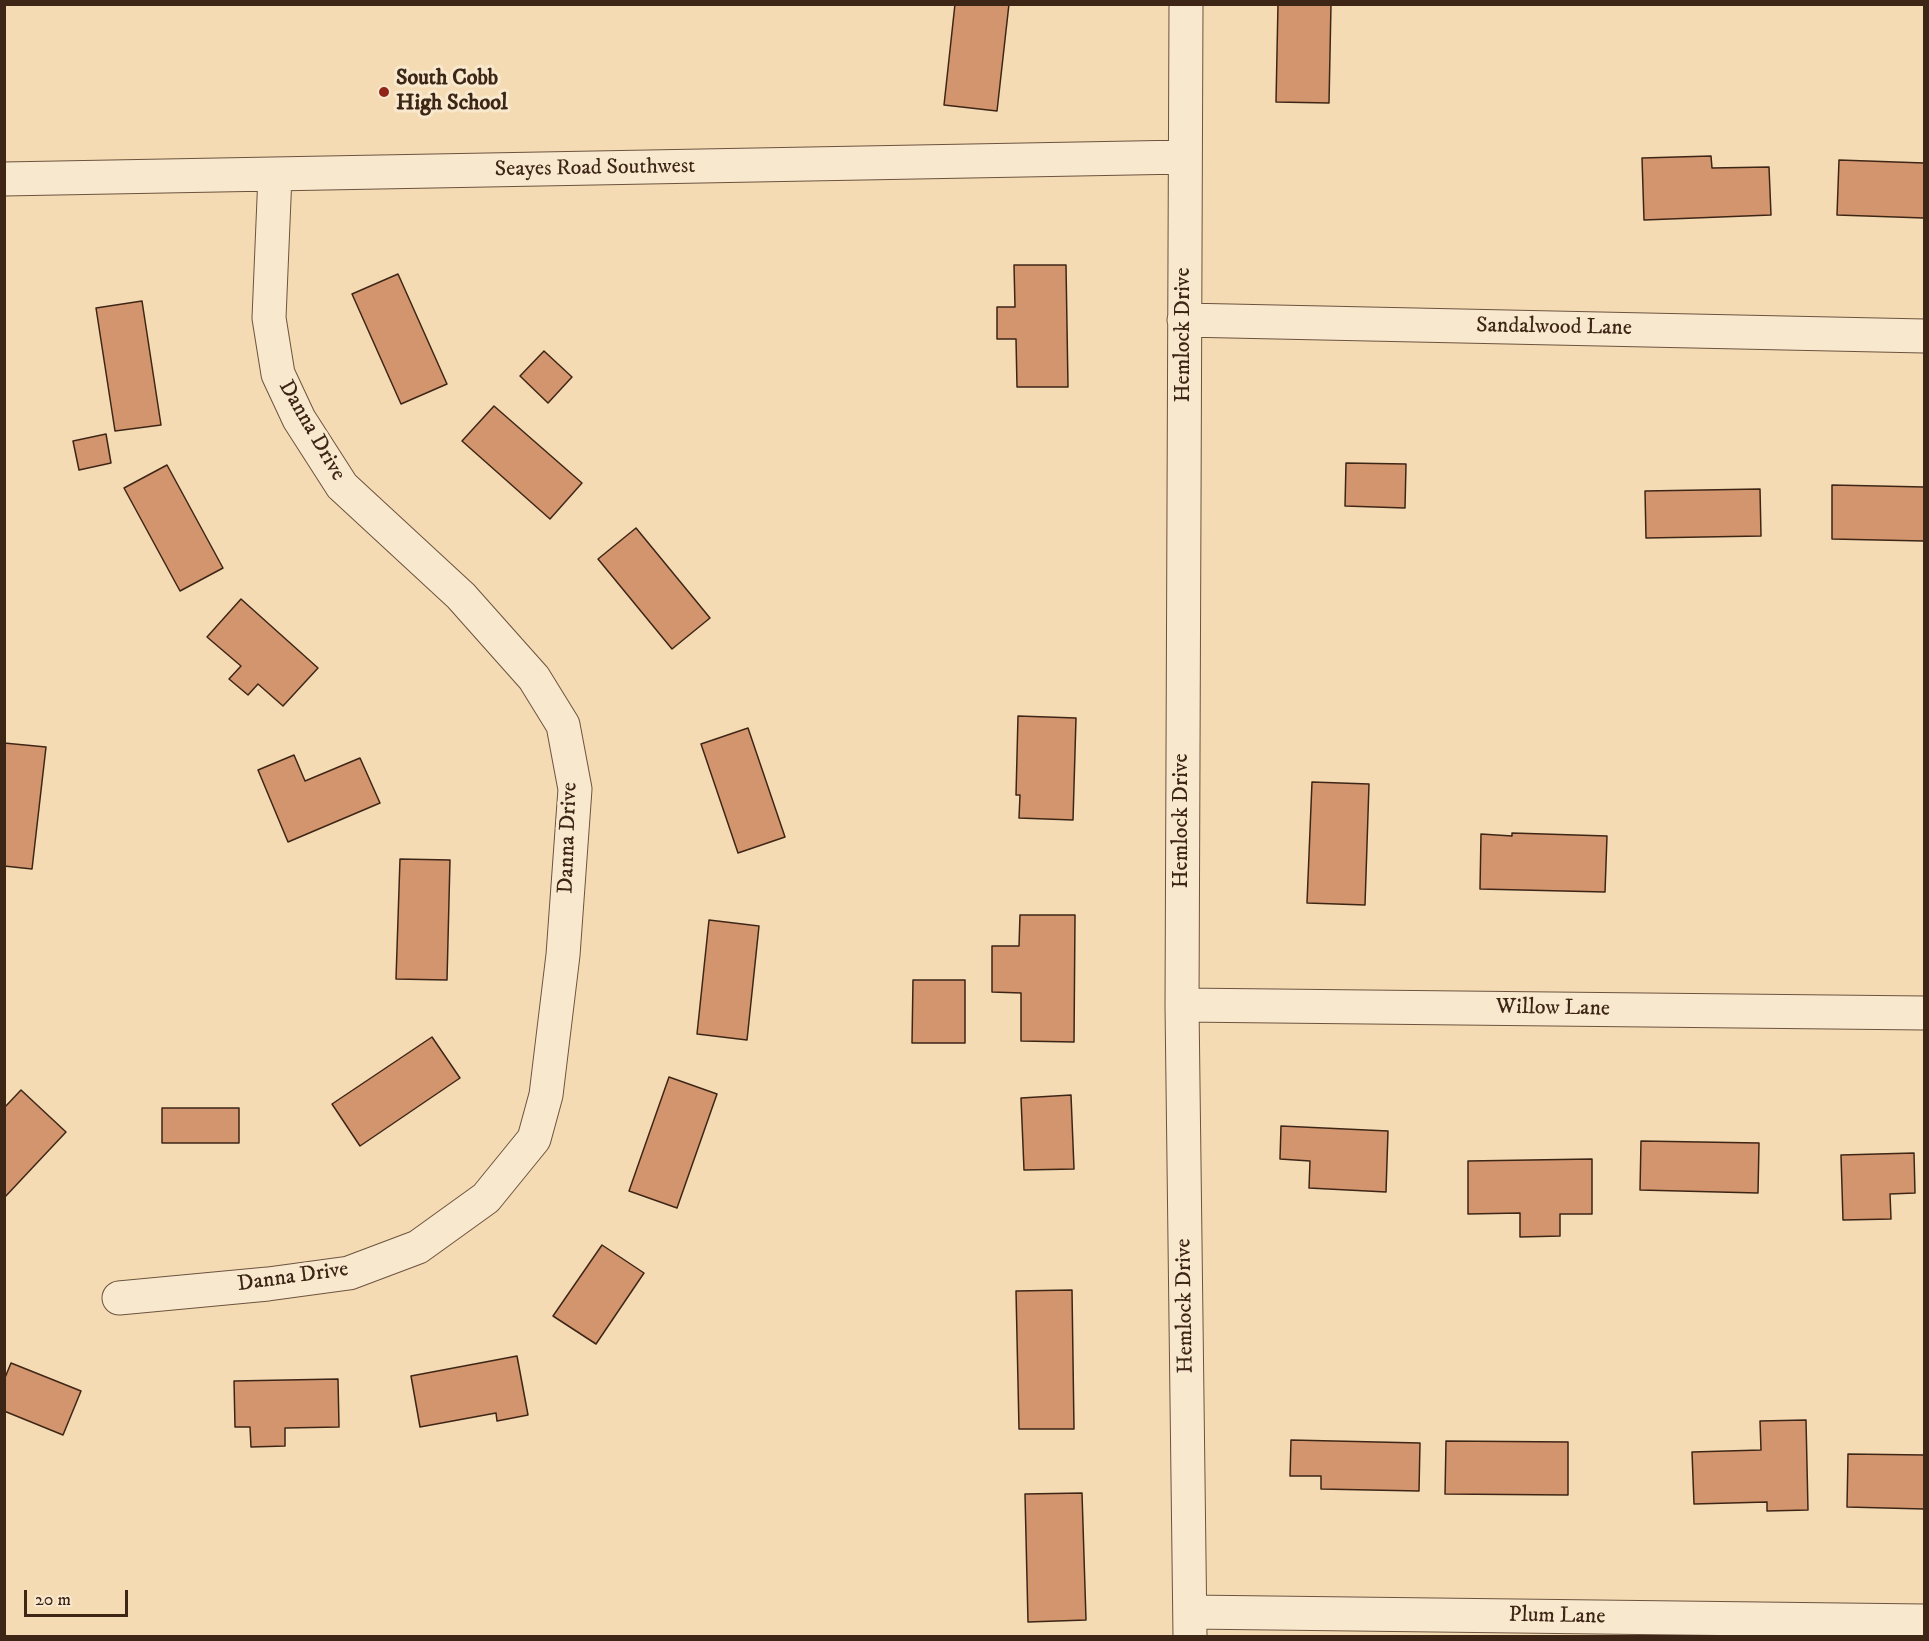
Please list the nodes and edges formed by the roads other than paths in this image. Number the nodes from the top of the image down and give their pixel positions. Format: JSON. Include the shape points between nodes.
{"nodes":[{"id":1,"x":1186,"y":4,"type":"edge"},
{"id":2,"x":1185,"y":157,"type":"junction"},
{"id":3,"x":275,"y":175,"type":"junction"},
{"id":4,"x":4,"y":179,"type":"edge"},
{"id":5,"x":1184,"y":320,"type":"junction"},
{"id":6,"x":1924,"y":336,"type":"edge"},
{"id":7,"x":1182,"y":1005,"type":"junction"},
{"id":8,"x":1924,"y":1013,"type":"edge"},
{"id":9,"x":119,"y":1298,"type":"dead end"},
{"id":10,"x":1924,"y":1621,"type":"edge"},
{"id":11,"x":1190,"y":1624,"type":"edge"}],
"edges":[{"from":1,"to":2,"type":"street","name":"Hemlock Drive"},
{"from":2,"to":3,"type":"street","name":"Seayes Road Southwest"},
{"from":2,"to":5,"type":"street","name":"Hemlock Drive"},
{"from":3,"to":4,"type":"street","name":"Seayes Road Southwest"},
{"from":3,"to":9,"type":"street","name":"Danna Drive","via":[[269,318],[278,374],[299,419],[342,486],[461,597],[534,678],[563,726],[575,789],[563,955],[546,1095],[534,1139],[486,1198],[418,1247],[349,1273]]},
{"from":5,"to":6,"type":"street","name":"Sandalwood Lane"},
{"from":5,"to":7,"type":"street","name":"Hemlock Drive"},
{"from":7,"to":8,"type":"street","name":"Willow Lane"},
{"from":7,"to":11,"type":"street","name":"Hemlock Drive"},
{"from":10,"to":11,"type":"street","name":"Plum Lane"}]}
